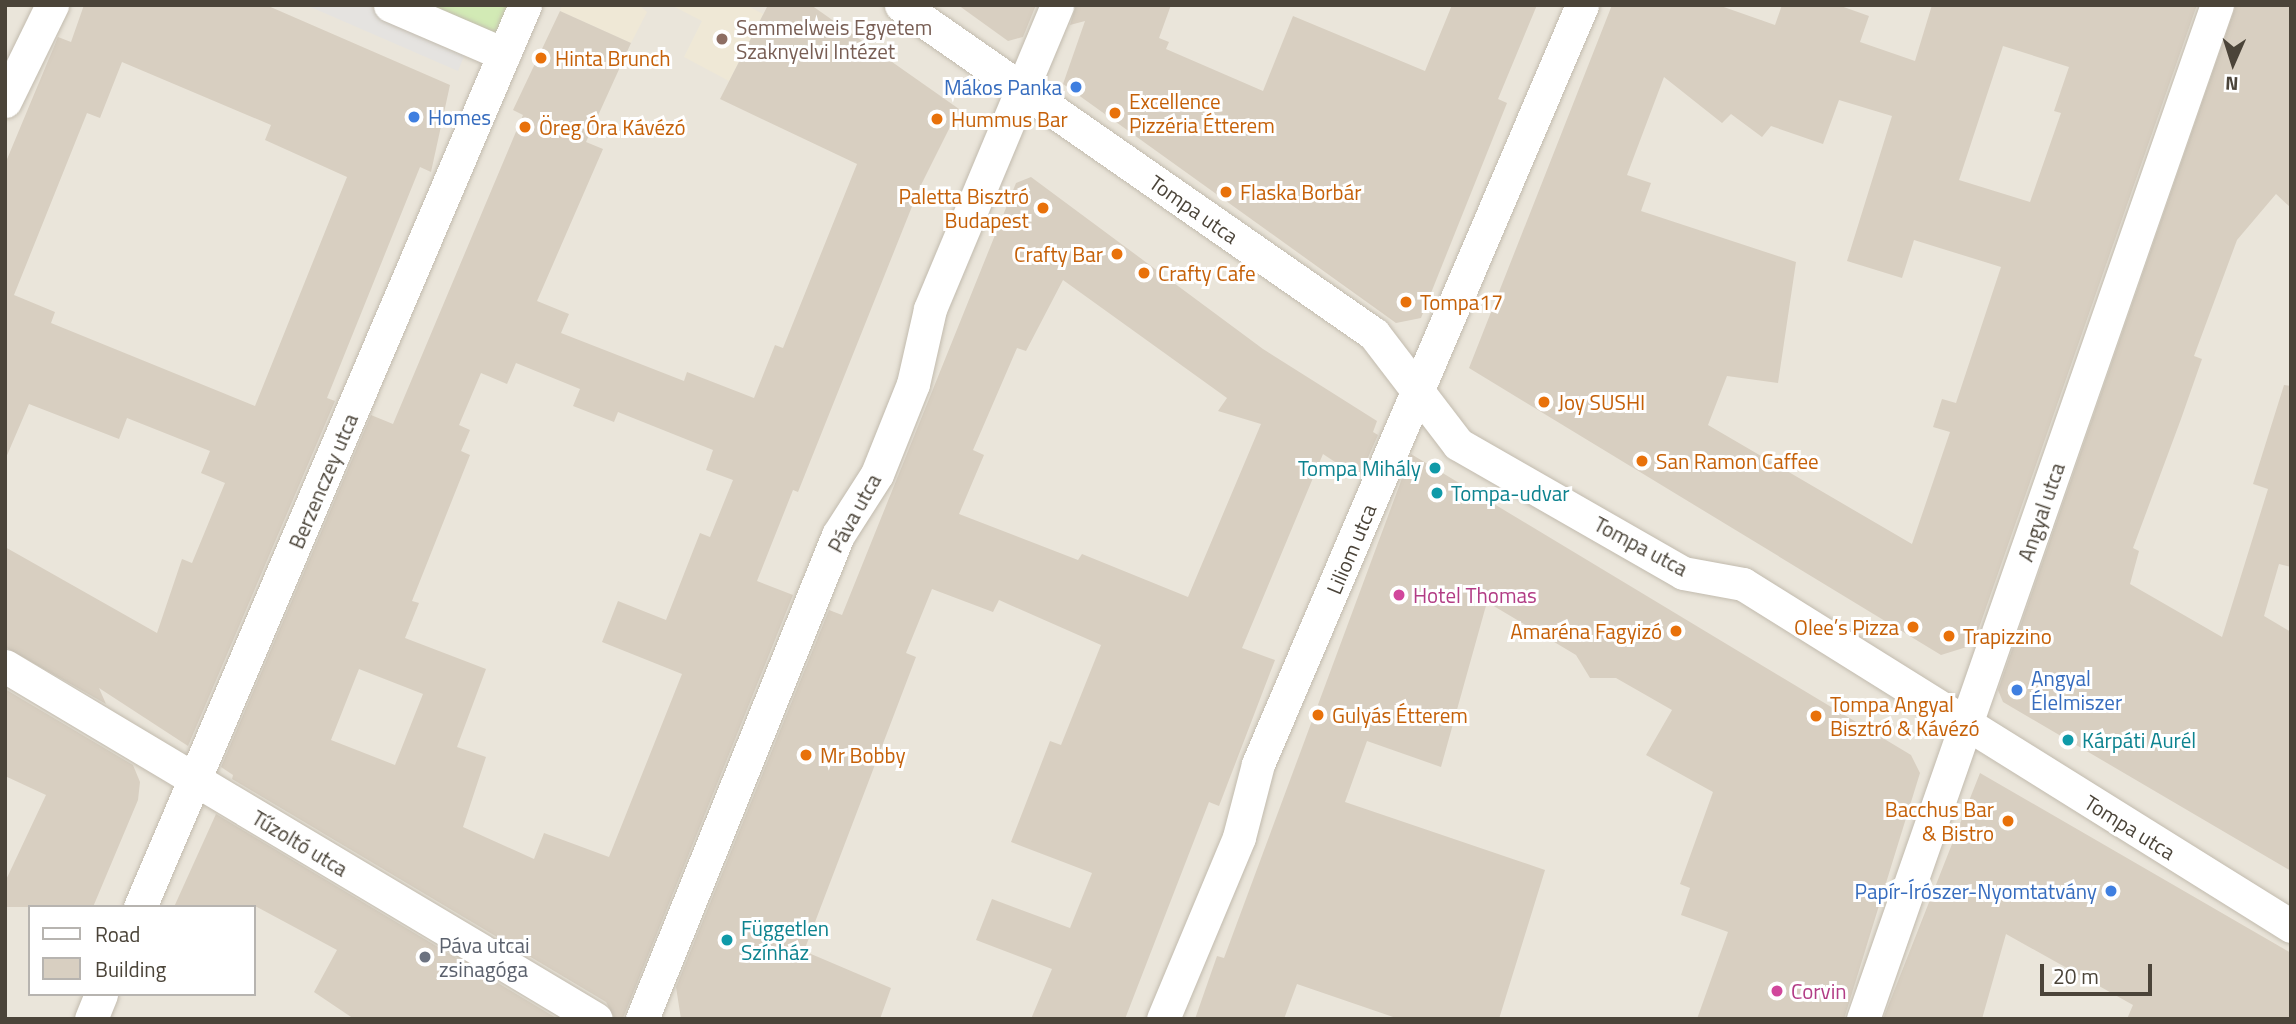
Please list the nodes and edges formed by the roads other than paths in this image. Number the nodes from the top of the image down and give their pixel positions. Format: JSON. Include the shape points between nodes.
{"nodes":[{"id":1,"x":51,"y":5,"type":"edge"},
{"id":2,"x":390,"y":5,"type":"edge"},
{"id":3,"x":525,"y":5,"type":"edge"},
{"id":4,"x":901,"y":5,"type":"edge"},
{"id":5,"x":1058,"y":5,"type":"edge"},
{"id":6,"x":1581,"y":5,"type":"edge"},
{"id":7,"x":2217,"y":5,"type":"edge"},
{"id":8,"x":504,"y":54,"type":"junction"},
{"id":9,"x":1019,"y":88,"type":"junction"},
{"id":10,"x":5,"y":101,"type":"edge"},
{"id":11,"x":1419,"y":393,"type":"junction"},
{"id":12,"x":5,"y":666,"type":"edge"},
{"id":13,"x":1966,"y":726,"type":"junction"},
{"id":14,"x":196,"y":781,"type":"junction"},
{"id":15,"x":141,"y":905,"type":"edge"},
{"id":16,"x":2291,"y":926,"type":"edge"},
{"id":17,"x":101,"y":996,"type":"edge"},
{"id":18,"x":91,"y":1019,"type":"edge"},
{"id":19,"x":596,"y":1019,"type":"edge"},
{"id":20,"x":642,"y":1019,"type":"edge"},
{"id":21,"x":1163,"y":1019,"type":"edge"},
{"id":22,"x":1863,"y":1019,"type":"edge"}],
"edges":[{"from":1,"to":10,"type":"street"},
{"from":2,"to":8,"type":"street"},
{"from":3,"to":8,"type":"street","name":"Berzenczey utca"},
{"from":4,"to":9,"type":"street","name":"Tompa utca"},
{"from":5,"to":9,"type":"street","name":"Páva utca"},
{"from":6,"to":11,"type":"street","name":"Liliom utca"},
{"from":7,"to":13,"type":"street","name":"Angyal utca"},
{"from":8,"to":14,"type":"street","name":"Berzenczey utca"},
{"from":9,"to":11,"type":"street","name":"Tompa utca","via":[[1374,334]]},
{"from":9,"to":20,"type":"street","name":"Páva utca","via":[[930,309],[913,384],[877,474],[838,535]]},
{"from":11,"to":13,"type":"street","name":"Tompa utca","via":[[1458,444],[1683,573],[1743,584]]},
{"from":11,"to":21,"type":"street","name":"Liliom utca","via":[[1258,764],[1239,837]]},
{"from":12,"to":14,"type":"street","name":"Tűzoltó utca"},
{"from":13,"to":16,"type":"street","name":"Tompa utca"},
{"from":13,"to":22,"type":"street","name":"Angyal utca"},
{"from":14,"to":15,"type":"street","name":"Berzenczey utca"},
{"from":14,"to":19,"type":"street","name":"Tűzoltó utca"},
{"from":17,"to":18,"type":"street"}]}
